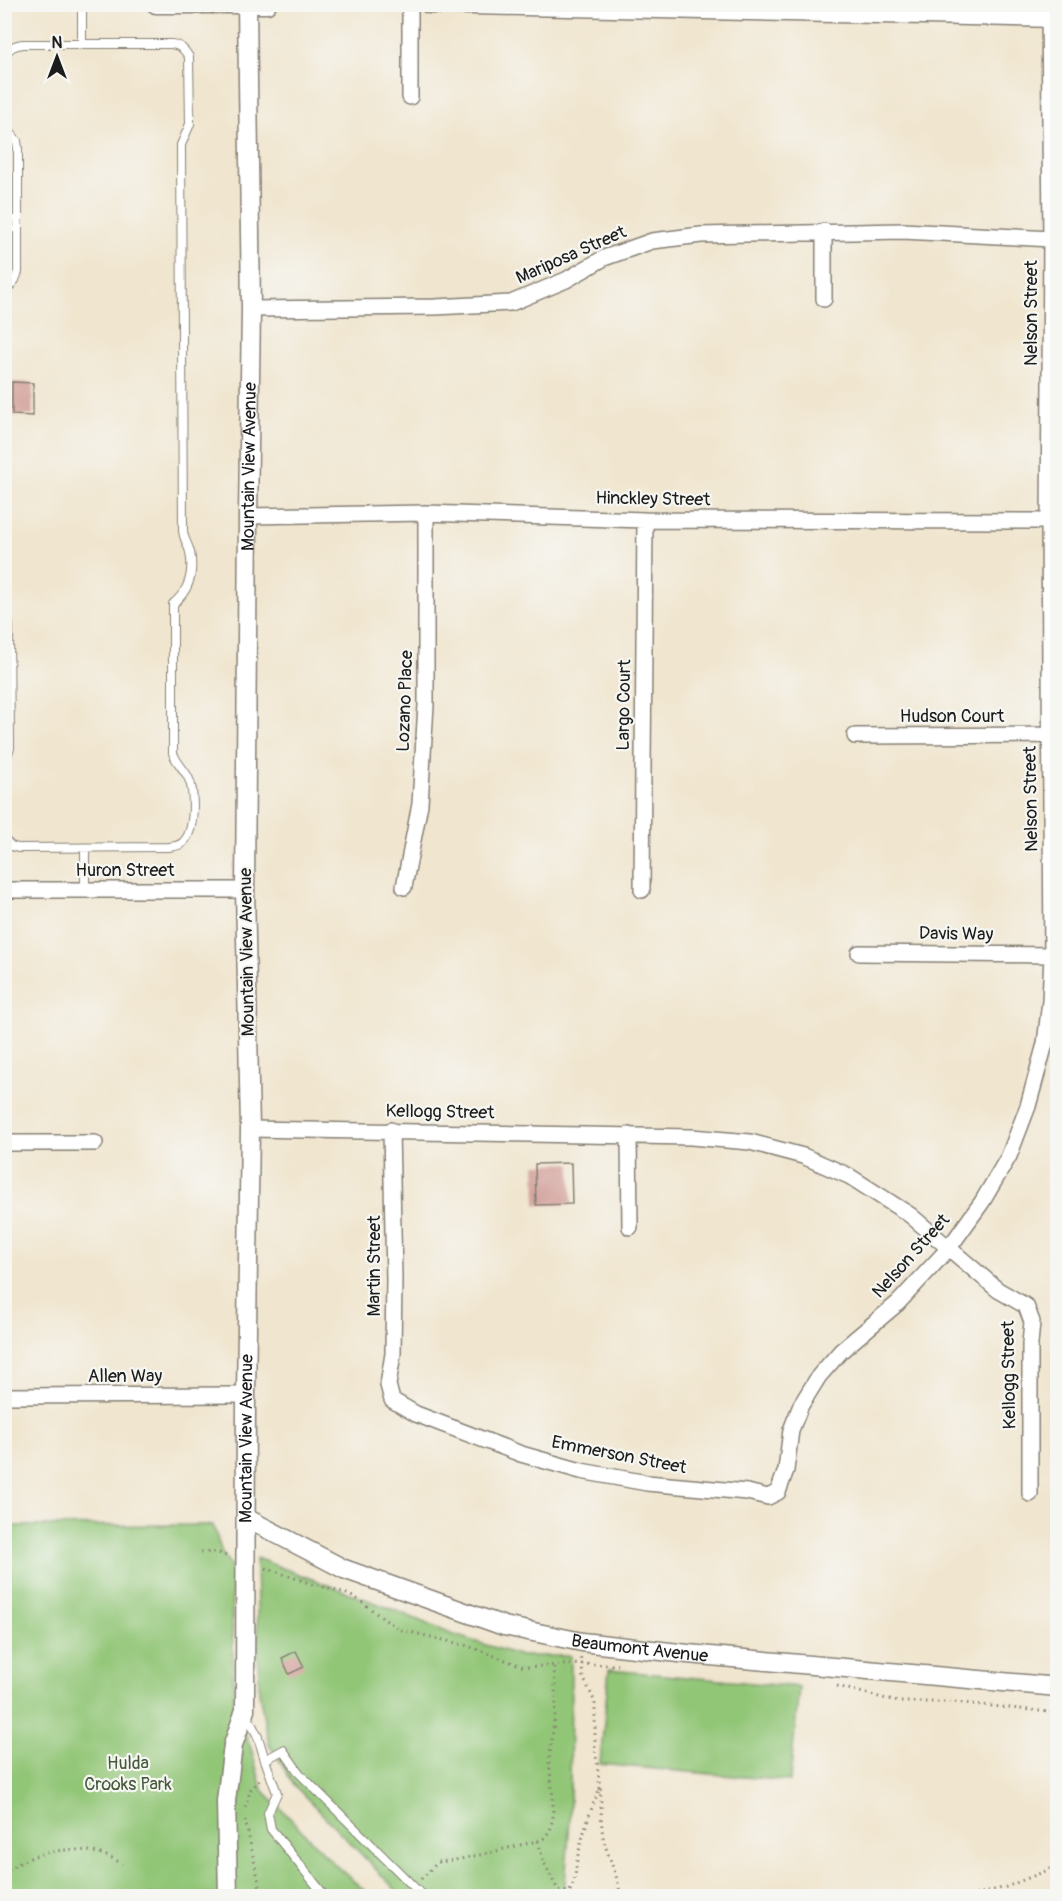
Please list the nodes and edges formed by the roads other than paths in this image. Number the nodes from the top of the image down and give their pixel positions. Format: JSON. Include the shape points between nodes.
{"nodes":[{"id":1,"x":82,"y":4,"type":"edge"},
{"id":2,"x":156,"y":4,"type":"edge"},
{"id":3,"x":267,"y":4,"type":"edge"},
{"id":4,"x":410,"y":4,"type":"edge"},
{"id":5,"x":429,"y":4,"type":"edge"},
{"id":6,"x":247,"y":5,"type":"edge"},
{"id":7,"x":808,"y":8,"type":"edge"},
{"id":8,"x":1052,"y":13,"type":"edge"},
{"id":9,"x":82,"y":44,"type":"junction"},
{"id":10,"x":4,"y":56,"type":"edge"},
{"id":11,"x":410,"y":97,"type":"dead end"},
{"id":12,"x":4,"y":124,"type":"edge"},
{"id":13,"x":824,"y":231,"type":"junction"},
{"id":14,"x":1051,"y":238,"type":"junction"},
{"id":15,"x":4,"y":293,"type":"edge"},
{"id":16,"x":824,"y":298,"type":"dead end"},
{"id":17,"x":251,"y":309,"type":"junction"},
{"id":18,"x":426,"y":513,"type":"junction"},
{"id":19,"x":248,"y":516,"type":"junction"},
{"id":20,"x":645,"y":520,"type":"junction"},
{"id":21,"x":1053,"y":520,"type":"edge"},
{"id":22,"x":4,"y":614,"type":"edge"},
{"id":23,"x":1050,"y":735,"type":"junction"},
{"id":24,"x":855,"y":736,"type":"dead end"},
{"id":25,"x":4,"y":764,"type":"edge"},
{"id":26,"x":4,"y":839,"type":"edge"},
{"id":27,"x":85,"y":848,"type":"junction"},
{"id":28,"x":404,"y":887,"type":"dead end"},
{"id":29,"x":4,"y":890,"type":"edge"},
{"id":30,"x":85,"y":890,"type":"junction"},
{"id":31,"x":245,"y":890,"type":"junction"},
{"id":32,"x":642,"y":890,"type":"dead end"},
{"id":33,"x":859,"y":953,"type":"dead end"},
{"id":34,"x":1052,"y":955,"type":"junction"},
{"id":35,"x":250,"y":1129,"type":"junction"},
{"id":36,"x":391,"y":1130,"type":"junction"},
{"id":37,"x":629,"y":1135,"type":"junction"},
{"id":38,"x":4,"y":1143,"type":"edge"},
{"id":39,"x":95,"y":1143,"type":"dead end"},
{"id":40,"x":630,"y":1227,"type":"dead end"},
{"id":41,"x":950,"y":1248,"type":"junction"},
{"id":42,"x":246,"y":1395,"type":"junction"},
{"id":43,"x":4,"y":1396,"type":"edge"},
{"id":44,"x":392,"y":1400,"type":"joint"},
{"id":45,"x":778,"y":1492,"type":"joint"},
{"id":46,"x":1030,"y":1494,"type":"dead end"},
{"id":47,"x":246,"y":1518,"type":"junction"},
{"id":48,"x":1058,"y":1687,"type":"edge"},
{"id":49,"x":245,"y":1710,"type":"junction"},
{"id":50,"x":265,"y":1760,"type":"junction"},
{"id":51,"x":228,"y":1896,"type":"edge"},
{"id":52,"x":324,"y":1896,"type":"edge"},
{"id":53,"x":423,"y":1896,"type":"edge"}],
"edges":[{"from":1,"to":9,"type":"lane"},
{"from":2,"to":6,"type":"street"},
{"from":3,"to":6,"type":"street"},
{"from":4,"to":11,"type":"street"},
{"from":5,"to":7,"type":"street"},
{"from":6,"to":17,"type":"street","name":"Mountain View Avenue"},
{"from":7,"to":8,"type":"street"},
{"from":8,"to":14,"type":"street","name":"Nelson Street"},
{"from":9,"to":10,"type":"lane","via":[[15,45]]},
{"from":9,"to":27,"type":"lane","via":[[177,45],[184,49],[190,65],[190,124],[181,145],[181,168],[183,530],[190,552],[191,578],[182,598],[173,604],[173,753],[189,779],[191,830],[180,845]]},
{"from":12,"to":15,"type":"lane","via":[[17,141],[18,149],[18,272]]},
{"from":13,"to":14,"type":"street","name":"Mariposa Street"},
{"from":13,"to":16,"type":"street"},
{"from":13,"to":17,"type":"street","name":"Mariposa Street","via":[[701,235],[652,241],[604,258],[566,280],[511,303]]},
{"from":14,"to":21,"type":"street","name":"Nelson Street"},
{"from":17,"to":19,"type":"street","name":"Mountain View Avenue"},
{"from":18,"to":19,"type":"street","name":"Hinckley Street"},
{"from":18,"to":20,"type":"street","name":"Hinckley Street"},
{"from":18,"to":28,"type":"street","name":"Lozano Place","via":[[426,705],[420,804]]},
{"from":19,"to":31,"type":"street","name":"Mountain View Avenue"},
{"from":20,"to":21,"type":"street","name":"Hinckley Street"},
{"from":20,"to":32,"type":"street","name":"Largo Court"},
{"from":21,"to":23,"type":"street","name":"Nelson Street"},
{"from":22,"to":25,"type":"lane","via":[[9,624],[10,736]]},
{"from":23,"to":24,"type":"street","name":"Hudson Court"},
{"from":23,"to":34,"type":"street","name":"Nelson Street"},
{"from":26,"to":27,"type":"lane","via":[[18,848]]},
{"from":27,"to":30,"type":"lane"},
{"from":29,"to":30,"type":"street","name":"Huron Street"},
{"from":30,"to":31,"type":"street","name":"Huron Street"},
{"from":31,"to":35,"type":"street","name":"Mountain View Avenue"},
{"from":33,"to":34,"type":"street","name":"Davis Way"},
{"from":34,"to":41,"type":"street","name":"Nelson Street","via":[[1045,1044],[1028,1106],[1009,1156]]},
{"from":35,"to":36,"type":"street","name":"Kellogg Street"},
{"from":35,"to":42,"type":"street","name":"Mountain View Avenue"},
{"from":36,"to":37,"type":"street","name":"Kellogg Street"},
{"from":36,"to":44,"type":"street","name":"Martin Street","via":[[394,1279],[393,1354],[388,1385]]},
{"from":37,"to":40,"type":"street"},
{"from":37,"to":41,"type":"street","name":"Kellogg Street","via":[[750,1142],[803,1156],[856,1180],[910,1215]]},
{"from":38,"to":39,"type":"street"},
{"from":41,"to":45,"type":"street","name":"Nelson Street","via":[[819,1376],[791,1430],[786,1470]]},
{"from":41,"to":46,"type":"street","name":"Kellogg Street","via":[[998,1290],[1026,1306],[1032,1322]]},
{"from":42,"to":43,"type":"street","name":"Allen Way"},
{"from":42,"to":47,"type":"street","name":"Mountain View Avenue"},
{"from":44,"to":45,"type":"street","name":"Emmerson Street","via":[[416,1414],[521,1454],[581,1471],[647,1484],[768,1497]]},
{"from":47,"to":48,"type":"street","name":"Beaumont Avenue","via":[[344,1569],[504,1626],[582,1642],[688,1654]]},
{"from":47,"to":49,"type":"street","name":"Mountain View Avenue"},
{"from":49,"to":50,"type":"lane"},
{"from":49,"to":51,"type":"street","name":"Mountain View Avenue","via":[[233,1745],[226,1801]]},
{"from":50,"to":52,"type":"lane","via":[[277,1793],[268,1814],[271,1829]]},
{"from":50,"to":53,"type":"lane","via":[[283,1750],[300,1774]]}]}
